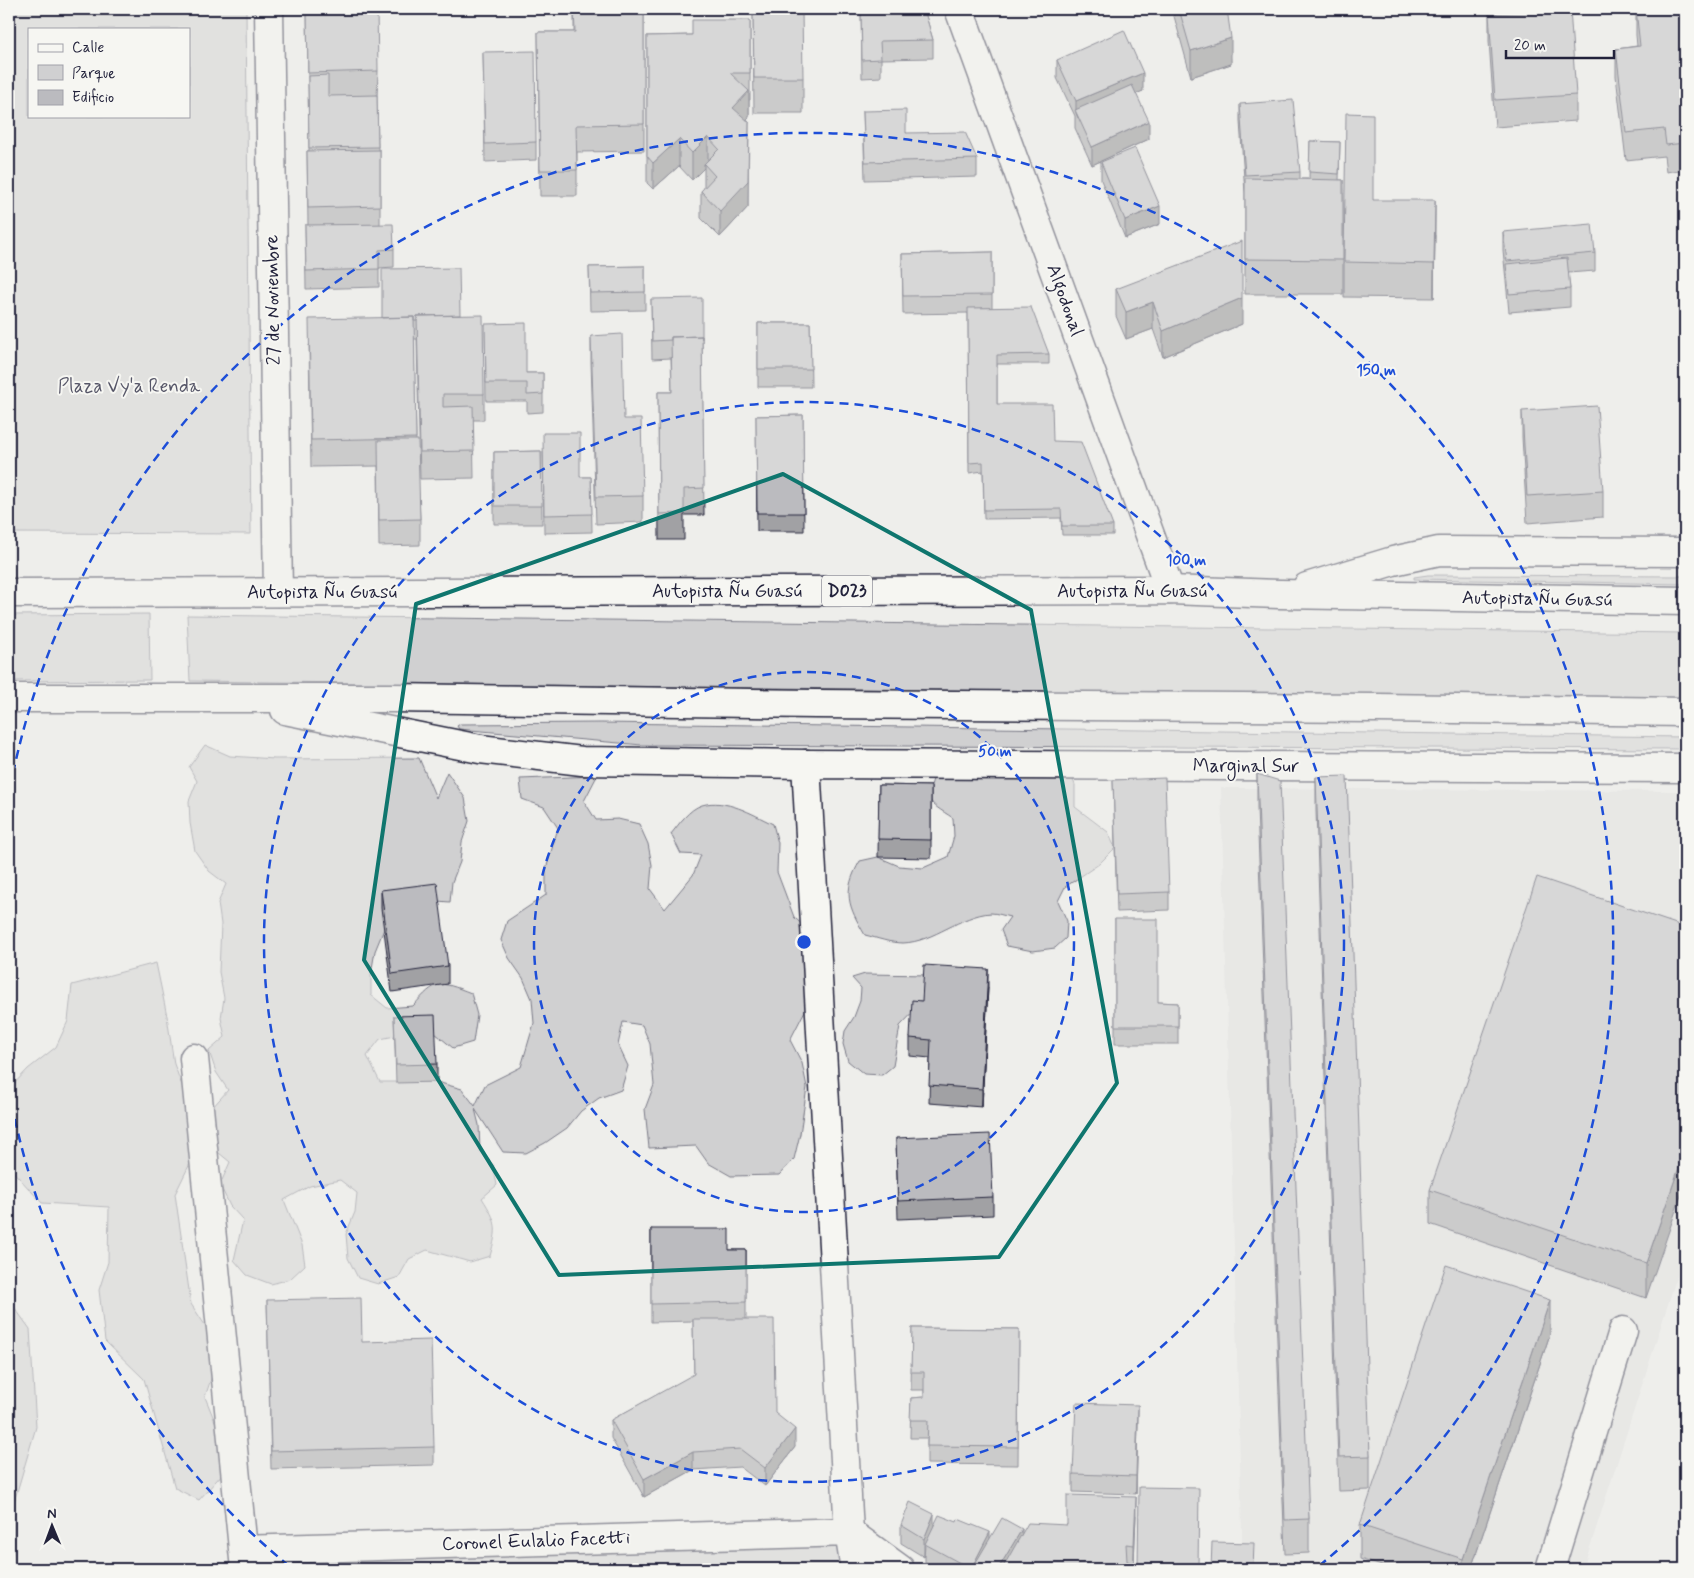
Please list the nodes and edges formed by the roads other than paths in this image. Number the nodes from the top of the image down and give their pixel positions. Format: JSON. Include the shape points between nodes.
{"nodes":[{"id":1,"x":269,"y":9,"type":"edge"},
{"id":2,"x":959,"y":9,"type":"edge"},
{"id":3,"x":1685,"y":552,"type":"edge"},
{"id":4,"x":1170,"y":590,"type":"junction"},
{"id":5,"x":278,"y":592,"type":"junction"},
{"id":6,"x":9,"y":593,"type":"edge"},
{"id":7,"x":1280,"y":594,"type":"junction"},
{"id":8,"x":1685,"y":602,"type":"edge"},
{"id":9,"x":9,"y":698,"type":"edge"},
{"id":10,"x":230,"y":698,"type":"junction"},
{"id":11,"x":1685,"y":712,"type":"edge"},
{"id":12,"x":806,"y":764,"type":"junction"},
{"id":13,"x":1685,"y":768,"type":"edge"},
{"id":14,"x":194,"y":1058,"type":"dead end"},
{"id":15,"x":1623,"y":1331,"type":"dead end"},
{"id":16,"x":848,"y":1532,"type":"junction"},
{"id":17,"x":244,"y":1560,"type":"edge"},
{"id":18,"x":855,"y":1569,"type":"edge"},
{"id":19,"x":900,"y":1569,"type":"edge"},
{"id":20,"x":1550,"y":1569,"type":"edge"}],
"edges":[{"from":1,"to":5,"type":"main road","name":"27 de Noviembre"},
{"from":2,"to":4,"type":"main road","name":"Algodonal"},
{"from":3,"to":7,"type":"main road","via":[[1439,551],[1392,561]]},
{"from":4,"to":5,"type":"main road","name":"Autopista Ñu Guasú","number":"D023"},
{"from":4,"to":7,"type":"main road","name":"Autopista Ñu Guasú","number":"D023"},
{"from":5,"to":6,"type":"main road","name":"Autopista Ñu Guasú","number":"D023"},
{"from":7,"to":8,"type":"main road","name":"Autopista Ñu Guasú","number":"D023"},
{"from":9,"to":10,"type":"main road"},
{"from":10,"to":11,"type":"main road"},
{"from":10,"to":12,"type":"main road","name":"Marginal Sur","via":[[480,749],[582,761]]},
{"from":12,"to":13,"type":"main road","name":"Marginal Sur"},
{"from":12,"to":16,"type":"main road"},
{"from":14,"to":17,"type":"main road"},
{"from":15,"to":20,"type":"main road"},
{"from":16,"to":17,"type":"main road","name":"Coronel Eulalio Facetti"},
{"from":16,"to":18,"type":"main road"},
{"from":16,"to":19,"type":"main road"}]}
